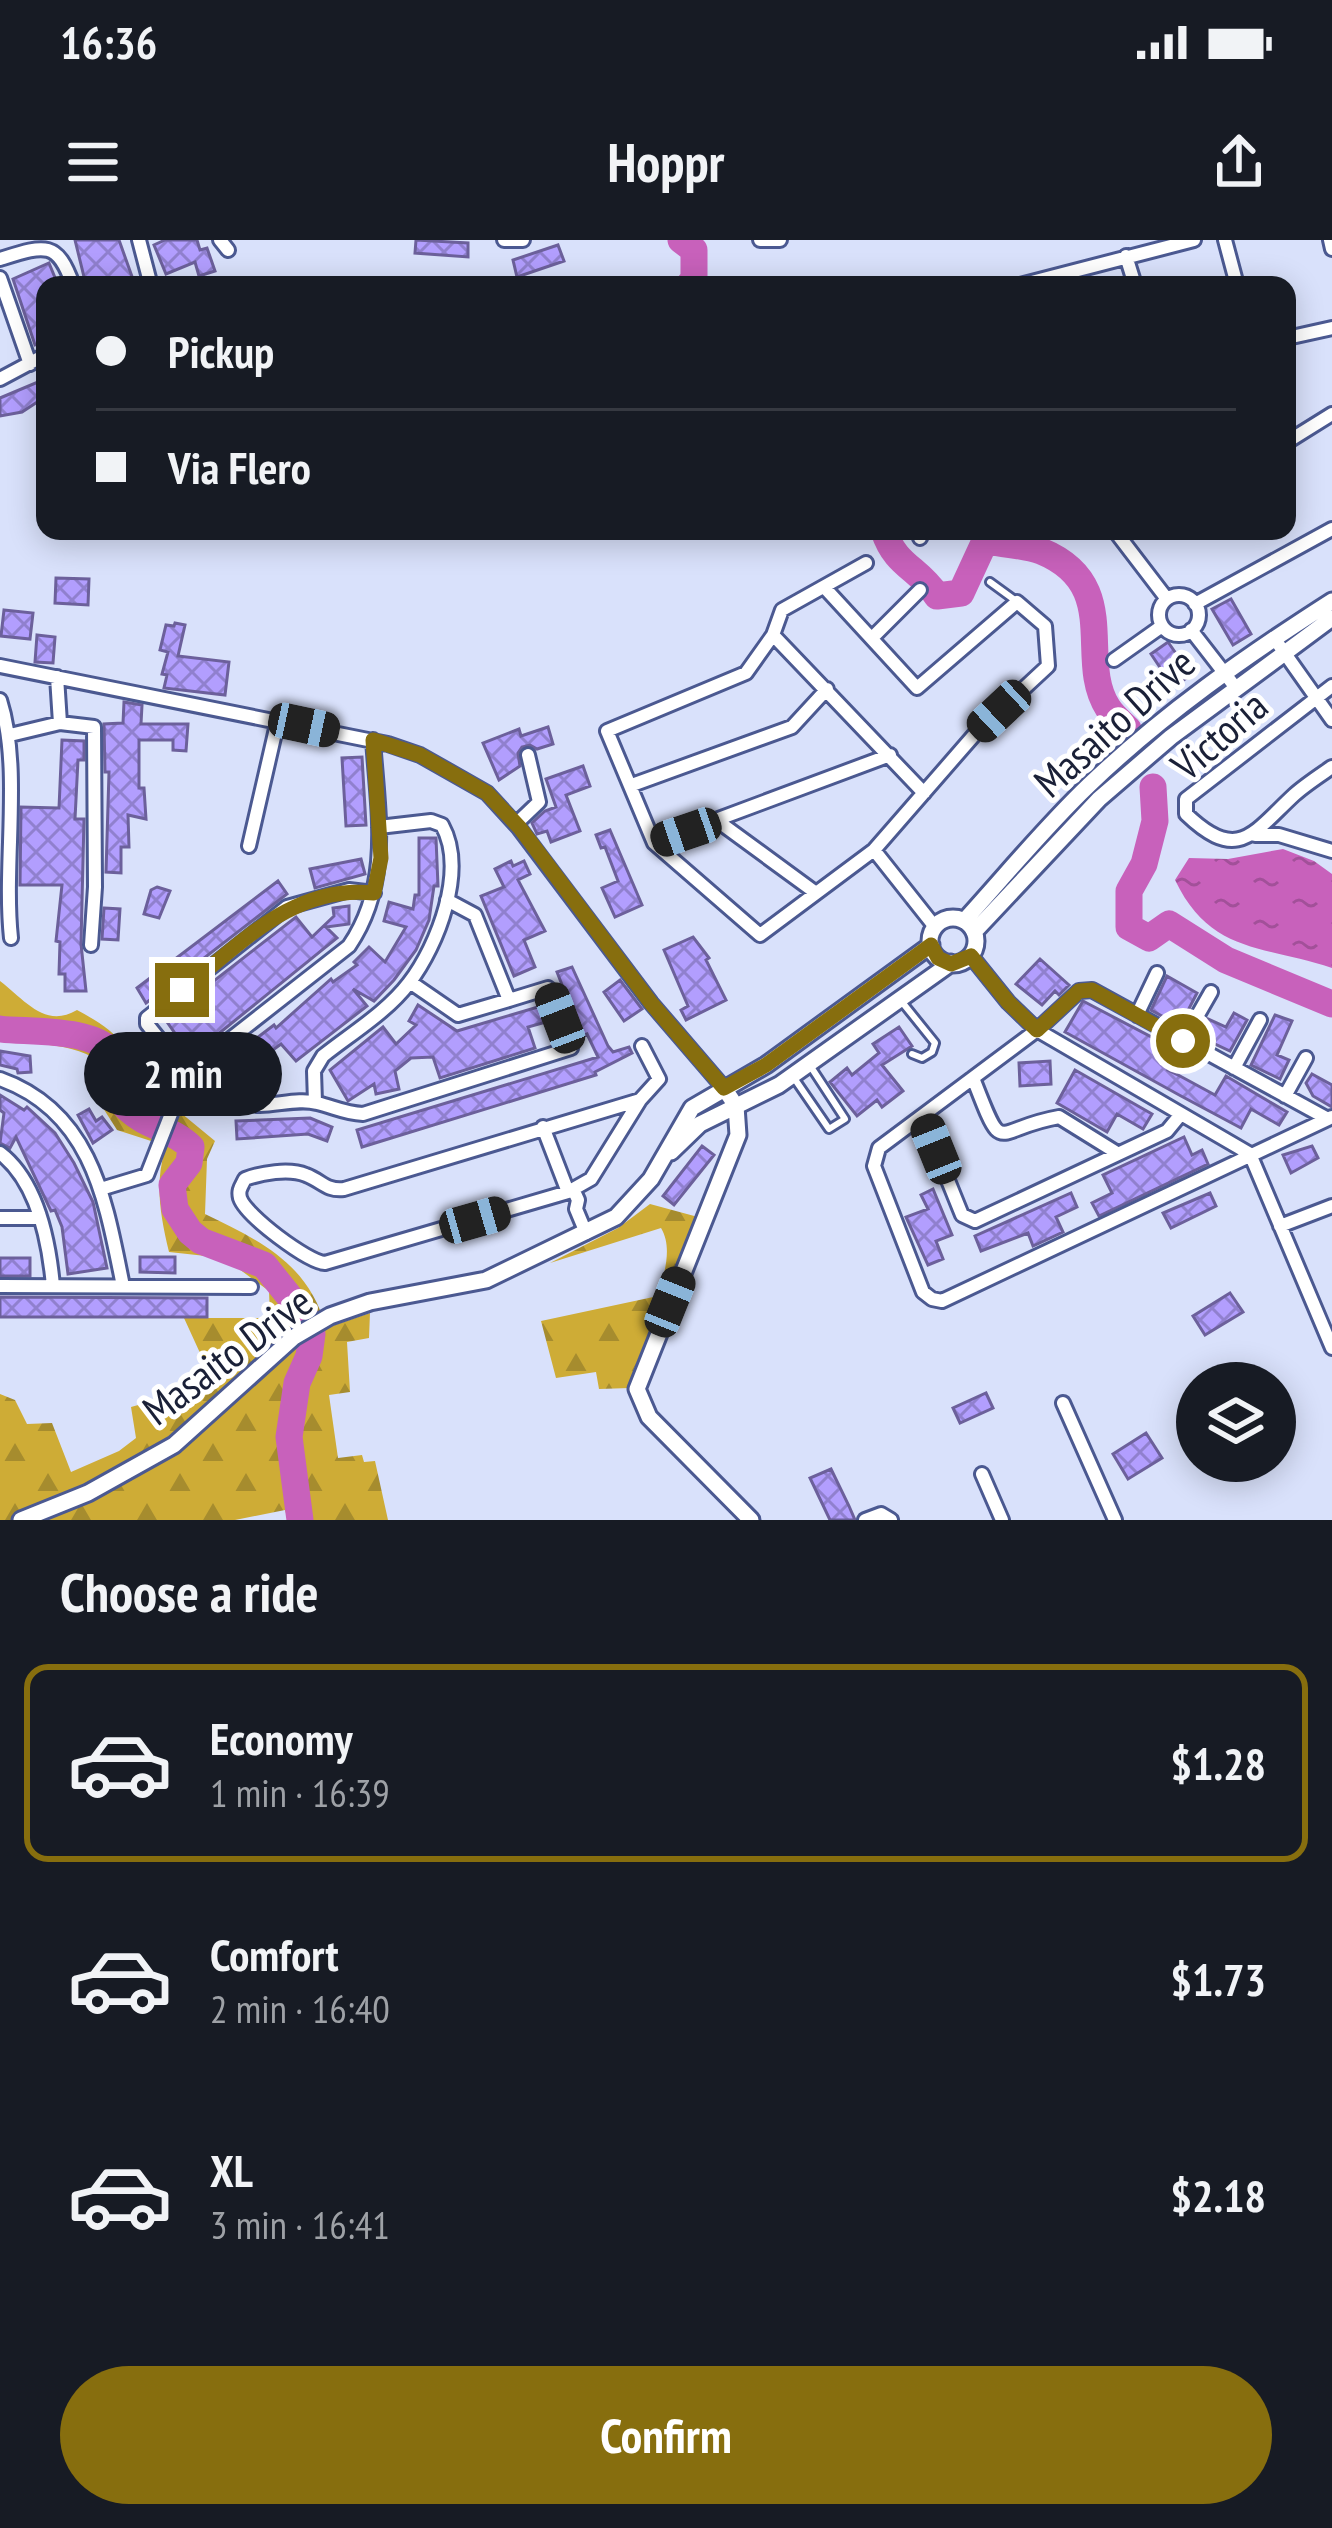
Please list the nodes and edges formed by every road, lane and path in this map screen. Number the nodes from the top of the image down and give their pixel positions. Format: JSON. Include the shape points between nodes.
{"nodes":[{"id":1,"x":139,"y":240,"type":"edge"},
{"id":2,"x":504,"y":240,"type":"edge"},
{"id":3,"x":523,"y":240,"type":"edge"},
{"id":4,"x":760,"y":240,"type":"edge"},
{"id":5,"x":781,"y":240,"type":"edge"},
{"id":6,"x":1194,"y":240,"type":"edge"},
{"id":7,"x":1226,"y":240,"type":"edge"},
{"id":8,"x":1126,"y":256,"type":"junction"},
{"id":9,"x":0,"y":260,"type":"edge"},
{"id":10,"x":71,"y":276,"type":"edge"},
{"id":11,"x":148,"y":276,"type":"edge"},
{"id":12,"x":1053,"y":276,"type":"edge"},
{"id":13,"x":1132,"y":276,"type":"edge"},
{"id":14,"x":1235,"y":276,"type":"edge"},
{"id":15,"x":0,"y":278,"type":"edge"},
{"id":16,"x":1332,"y":328,"type":"edge"},
{"id":17,"x":1296,"y":336,"type":"edge"},
{"id":18,"x":36,"y":360,"type":"edge"},
{"id":19,"x":30,"y":364,"type":"junction"},
{"id":20,"x":0,"y":379,"type":"edge"},
{"id":21,"x":1332,"y":414,"type":"edge"},
{"id":22,"x":1296,"y":436,"type":"edge"},
{"id":23,"x":1332,"y":530,"type":"edge"},
{"id":24,"x":1125,"y":540,"type":"edge"},
{"id":25,"x":866,"y":563,"type":"dead end"},
{"id":26,"x":990,"y":582,"type":"dead end"},
{"id":27,"x":825,"y":588,"type":"junction"},
{"id":28,"x":920,"y":590,"type":"dead end"},
{"id":29,"x":1167,"y":599,"type":"junction"},
{"id":30,"x":1332,"y":601,"type":"edge"},
{"id":31,"x":1017,"y":602,"type":"junction"},
{"id":32,"x":1195,"y":604,"type":"junction"},
{"id":33,"x":1332,"y":618,"type":"edge"},
{"id":34,"x":1162,"y":626,"type":"junction"},
{"id":35,"x":1191,"y":630,"type":"junction"},
{"id":36,"x":773,"y":635,"type":"junction"},
{"id":37,"x":872,"y":638,"type":"junction"},
{"id":38,"x":1274,"y":638,"type":"junction"},
{"id":39,"x":1284,"y":653,"type":"junction"},
{"id":40,"x":1114,"y":660,"type":"dead end"},
{"id":41,"x":0,"y":666,"type":"edge"},
{"id":42,"x":1223,"y":672,"type":"junction"},
{"id":43,"x":57,"y":677,"type":"junction"},
{"id":44,"x":1332,"y":686,"type":"edge"},
{"id":45,"x":1236,"y":688,"type":"junction"},
{"id":46,"x":827,"y":689,"type":"junction"},
{"id":47,"x":1315,"y":697,"type":"junction"},
{"id":48,"x":0,"y":700,"type":"edge"},
{"id":49,"x":278,"y":720,"type":"junction"},
{"id":50,"x":1332,"y":720,"type":"edge"},
{"id":51,"x":60,"y":723,"type":"junction"},
{"id":52,"x":10,"y":735,"type":"junction"},
{"id":53,"x":373,"y":740,"type":"junction"},
{"id":54,"x":528,"y":755,"type":"dead end"},
{"id":55,"x":890,"y":755,"type":"junction"},
{"id":56,"x":1332,"y":767,"type":"edge"},
{"id":57,"x":632,"y":784,"type":"junction"},
{"id":58,"x":924,"y":794,"type":"junction"},
{"id":59,"x":719,"y":822,"type":"junction"},
{"id":60,"x":516,"y":824,"type":"junction"},
{"id":61,"x":379,"y":827,"type":"junction"},
{"id":62,"x":1255,"y":835,"type":"junction"},
{"id":63,"x":654,"y":843,"type":"junction"},
{"id":64,"x":249,"y":846,"type":"dead end"},
{"id":65,"x":874,"y":850,"type":"junction"},
{"id":66,"x":1332,"y":851,"type":"edge"},
{"id":67,"x":374,"y":893,"type":"junction"},
{"id":68,"x":816,"y":893,"type":"junction"},
{"id":69,"x":447,"y":900,"type":"junction"},
{"id":70,"x":969,"y":926,"type":"junction"},
{"id":71,"x":935,"y":927,"type":"junction"},
{"id":72,"x":11,"y":938,"type":"dead end"},
{"id":73,"x":91,"y":945,"type":"dead end"},
{"id":74,"x":931,"y":945,"type":"junction"},
{"id":75,"x":971,"y":956,"type":"junction"},
{"id":76,"x":951,"y":964,"type":"junction"},
{"id":77,"x":1156,"y":973,"type":"dead end"},
{"id":78,"x":410,"y":982,"type":"junction"},
{"id":79,"x":1211,"y":992,"type":"dead end"},
{"id":80,"x":900,"y":999,"type":"junction"},
{"id":81,"x":509,"y":1000,"type":"junction"},
{"id":82,"x":1137,"y":1015,"type":"junction"},
{"id":83,"x":1260,"y":1020,"type":"dead end"},
{"id":84,"x":1037,"y":1030,"type":"junction"},
{"id":85,"x":1183,"y":1041,"type":"junction"},
{"id":86,"x":642,"y":1046,"type":"dead end"},
{"id":87,"x":912,"y":1054,"type":"dead end"},
{"id":88,"x":1306,"y":1058,"type":"dead end"},
{"id":89,"x":809,"y":1063,"type":"junction"},
{"id":90,"x":1234,"y":1068,"type":"junction"},
{"id":91,"x":187,"y":1072,"type":"junction"},
{"id":92,"x":792,"y":1075,"type":"junction"},
{"id":93,"x":973,"y":1078,"type":"junction"},
{"id":94,"x":0,"y":1079,"type":"edge"},
{"id":95,"x":724,"y":1088,"type":"junction"},
{"id":96,"x":1285,"y":1096,"type":"junction"},
{"id":97,"x":640,"y":1100,"type":"junction"},
{"id":98,"x":315,"y":1102,"type":"junction"},
{"id":99,"x":736,"y":1106,"type":"junction"},
{"id":100,"x":1181,"y":1114,"type":"junction"},
{"id":101,"x":922,"y":1116,"type":"junction"},
{"id":102,"x":1330,"y":1118,"type":"edge"},
{"id":103,"x":543,"y":1127,"type":"junction"},
{"id":104,"x":0,"y":1153,"type":"edge"},
{"id":105,"x":1117,"y":1154,"type":"junction"},
{"id":106,"x":1250,"y":1154,"type":"junction"},
{"id":107,"x":662,"y":1161,"type":"junction"},
{"id":108,"x":104,"y":1188,"type":"junction"},
{"id":109,"x":568,"y":1192,"type":"junction"},
{"id":110,"x":1332,"y":1206,"type":"edge"},
{"id":111,"x":0,"y":1218,"type":"edge"},
{"id":112,"x":40,"y":1218,"type":"junction"},
{"id":113,"x":1280,"y":1226,"type":"junction"},
{"id":114,"x":586,"y":1233,"type":"junction"},
{"id":115,"x":0,"y":1286,"type":"edge"},
{"id":116,"x":53,"y":1286,"type":"junction"},
{"id":117,"x":123,"y":1286,"type":"junction"},
{"id":118,"x":251,"y":1287,"type":"dead end"},
{"id":119,"x":1326,"y":1319,"type":"edge"},
{"id":120,"x":1332,"y":1348,"type":"edge"},
{"id":121,"x":1063,"y":1403,"type":"dead end"},
{"id":122,"x":982,"y":1474,"type":"dead end"},
{"id":123,"x":21,"y":1520,"type":"edge"},
{"id":124,"x":751,"y":1520,"type":"edge"},
{"id":125,"x":865,"y":1520,"type":"edge"},
{"id":126,"x":891,"y":1520,"type":"edge"},
{"id":127,"x":1002,"y":1520,"type":"edge"},
{"id":128,"x":1115,"y":1520,"type":"edge"}],
"edges":[{"from":1,"to":11,"type":"street"},
{"from":2,"to":3,"type":"street"},
{"from":4,"to":5,"type":"street"},
{"from":6,"to":8,"type":"street"},
{"from":7,"to":14,"type":"street"},
{"from":8,"to":12,"type":"street"},
{"from":8,"to":13,"type":"street"},
{"from":9,"to":10,"type":"street","via":[[55,248]]},
{"from":15,"to":19,"type":"street"},
{"from":16,"to":17,"type":"street"},
{"from":18,"to":19,"type":"street"},
{"from":19,"to":20,"type":"street"},
{"from":21,"to":22,"type":"street"},
{"from":23,"to":32,"type":"street"},
{"from":24,"to":29,"type":"street"},
{"from":25,"to":27,"type":"street"},
{"from":26,"to":31,"type":"lane"},
{"from":27,"to":36,"type":"street","via":[[782,610]]},
{"from":27,"to":37,"type":"street"},
{"from":28,"to":37,"type":"street"},
{"from":29,"to":32,"type":"street","via":[[1182,595]]},
{"from":29,"to":34,"type":"street"},
{"from":30,"to":38,"type":"street","name":"Masaito Drive"},
{"from":31,"to":37,"type":"street","via":[[917,688]]},
{"from":31,"to":58,"type":"street","via":[[1046,626],[1048,666]]},
{"from":32,"to":35,"type":"street"},
{"from":33,"to":39,"type":"street","name":"Masaito Drive"},
{"from":34,"to":35,"type":"street","via":[[1176,634]]},
{"from":34,"to":40,"type":"street"},
{"from":35,"to":42,"type":"street"},
{"from":36,"to":46,"type":"street"},
{"from":36,"to":57,"type":"street","via":[[746,673],[608,731]]},
{"from":38,"to":39,"type":"street"},
{"from":38,"to":42,"type":"street","name":"Masaito Drive"},
{"from":39,"to":45,"type":"street","name":"Masaito Drive"},
{"from":39,"to":47,"type":"street"},
{"from":41,"to":43,"type":"street"},
{"from":42,"to":45,"type":"street"},
{"from":42,"to":70,"type":"street","name":"Masaito Drive","via":[[1087,787]]},
{"from":43,"to":49,"type":"street"},
{"from":43,"to":51,"type":"street"},
{"from":44,"to":47,"type":"street","name":"Victoria"},
{"from":45,"to":70,"type":"street","name":"Masaito Drive","via":[[1099,799]]},
{"from":46,"to":55,"type":"street"},
{"from":46,"to":57,"type":"street","via":[[793,727]]},
{"from":47,"to":50,"type":"street"},
{"from":47,"to":62,"type":"street","name":"Victoria","via":[[1186,799],[1186,814],[1204,832],[1235,840]]},
{"from":48,"to":52,"type":"street"},
{"from":49,"to":53,"type":"street"},
{"from":49,"to":64,"type":"street"},
{"from":51,"to":52,"type":"street"},
{"from":51,"to":73,"type":"street","via":[[94,727]]},
{"from":52,"to":72,"type":"street"},
{"from":53,"to":60,"type":"street","via":[[420,755],[487,793]]},
{"from":53,"to":61,"type":"street"},
{"from":54,"to":60,"type":"street","via":[[539,802]]},
{"from":55,"to":58,"type":"street"},
{"from":55,"to":59,"type":"street"},
{"from":56,"to":62,"type":"street"},
{"from":57,"to":63,"type":"street"},
{"from":58,"to":65,"type":"street"},
{"from":59,"to":63,"type":"street"},
{"from":59,"to":68,"type":"street"},
{"from":60,"to":95,"type":"street"},
{"from":61,"to":67,"type":"street"},
{"from":61,"to":69,"type":"street","via":[[442,825],[451,869]]},
{"from":62,"to":66,"type":"street"},
{"from":63,"to":68,"type":"street","via":[[760,935]]},
{"from":65,"to":68,"type":"street"},
{"from":65,"to":71,"type":"street"},
{"from":67,"to":91,"type":"street","via":[[349,946]]},
{"from":67,"to":91,"type":"street","via":[[349,890],[287,907],[147,1018]]},
{"from":69,"to":78,"type":"street"},
{"from":69,"to":81,"type":"street","via":[[476,915]]},
{"from":70,"to":71,"type":"street","via":[[952,918]]},
{"from":70,"to":75,"type":"street"},
{"from":71,"to":74,"type":"street"},
{"from":74,"to":76,"type":"street"},
{"from":74,"to":95,"type":"street","name":"Masaito Drive"},
{"from":75,"to":76,"type":"street"},
{"from":75,"to":84,"type":"street"},
{"from":76,"to":80,"type":"street","name":"Masaito Drive"},
{"from":77,"to":82,"type":"street"},
{"from":78,"to":81,"type":"street","via":[[458,1015]]},
{"from":78,"to":98,"type":"street","via":[[323,1056],[314,1071]]},
{"from":79,"to":85,"type":"street"},
{"from":80,"to":87,"type":"lane","via":[[935,1043],[922,1058]]},
{"from":80,"to":89,"type":"street","name":"Masaito Drive"},
{"from":81,"to":98,"type":"street","via":[[548,988],[571,1048],[363,1114]]},
{"from":82,"to":84,"type":"street","via":[[1079,991]]},
{"from":82,"to":85,"type":"street"},
{"from":83,"to":90,"type":"street"},
{"from":84,"to":93,"type":"street"},
{"from":84,"to":100,"type":"street"},
{"from":85,"to":90,"type":"street"},
{"from":86,"to":97,"type":"street","via":[[659,1079]]},
{"from":88,"to":96,"type":"street"},
{"from":89,"to":92,"type":"street","name":"Masaito Drive"},
{"from":89,"to":92,"type":"lane","via":[[844,1119],[829,1130]]},
{"from":90,"to":96,"type":"street"},
{"from":91,"to":98,"type":"street","via":[[222,1099]]},
{"from":91,"to":108,"type":"street","via":[[147,1175]]},
{"from":92,"to":99,"type":"street","name":"Masaito Drive"},
{"from":93,"to":101,"type":"street"},
{"from":93,"to":105,"type":"street","via":[[1001,1133],[1059,1117]]},
{"from":94,"to":108,"type":"street","via":[[55,1114]]},
{"from":95,"to":99,"type":"street"},
{"from":95,"to":107,"type":"street","name":"Masaito Drive","via":[[692,1108]]},
{"from":96,"to":102,"type":"street"},
{"from":97,"to":103,"type":"street"},
{"from":97,"to":109,"type":"street","via":[[591,1179]]},
{"from":99,"to":107,"type":"street","name":"Masaito Drive","via":[[700,1124]]},
{"from":99,"to":124,"type":"street","via":[[737,1135],[638,1389],[650,1417]]},
{"from":100,"to":105,"type":"street","via":[[1167,1131]]},
{"from":100,"to":106,"type":"street"},
{"from":101,"to":105,"type":"street","via":[[962,1215],[974,1221]]},
{"from":101,"to":106,"type":"street","via":[[879,1148],[874,1166],[923,1292],[943,1301]]},
{"from":102,"to":106,"type":"street"},
{"from":103,"to":109,"type":"street"},
{"from":103,"to":109,"type":"street","via":[[344,1190],[291,1172],[254,1176],[244,1179],[240,1199],[307,1258],[325,1263]]},
{"from":104,"to":112,"type":"street"},
{"from":106,"to":113,"type":"street"},
{"from":107,"to":114,"type":"street","name":"Masaito Drive","via":[[635,1199]]},
{"from":108,"to":117,"type":"street"},
{"from":109,"to":114,"type":"street"},
{"from":110,"to":113,"type":"street"},
{"from":111,"to":112,"type":"street"},
{"from":112,"to":116,"type":"street"},
{"from":113,"to":119,"type":"street"},
{"from":114,"to":123,"type":"street","name":"Masaito Drive","via":[[486,1280],[370,1302],[317,1322],[174,1445]]},
{"from":115,"to":116,"type":"street"},
{"from":116,"to":117,"type":"street"},
{"from":117,"to":118,"type":"street"},
{"from":119,"to":120,"type":"street"},
{"from":121,"to":128,"type":"street"},
{"from":122,"to":127,"type":"street"},
{"from":125,"to":126,"type":"street"}]}
